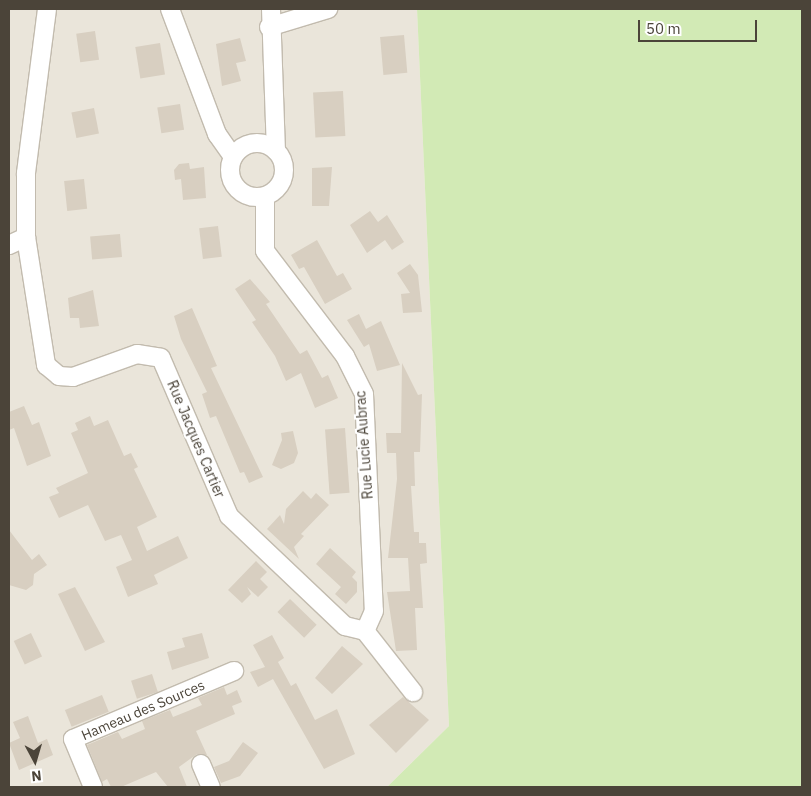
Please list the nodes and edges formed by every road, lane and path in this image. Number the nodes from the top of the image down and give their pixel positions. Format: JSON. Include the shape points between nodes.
{"nodes":[{"id":1,"x":47,"y":9,"type":"edge"},
{"id":2,"x":170,"y":9,"type":"edge"},
{"id":3,"x":271,"y":9,"type":"edge"},
{"id":4,"x":328,"y":9,"type":"edge"},
{"id":5,"x":269,"y":27,"type":"junction"},
{"id":6,"x":276,"y":151,"type":"junction"},
{"id":7,"x":233,"y":157,"type":"junction"},
{"id":8,"x":265,"y":197,"type":"junction"},
{"id":9,"x":26,"y":236,"type":"junction"},
{"id":10,"x":9,"y":245,"type":"edge"},
{"id":11,"x":365,"y":631,"type":"junction"},
{"id":12,"x":234,"y":672,"type":"dead end"},
{"id":13,"x":413,"y":692,"type":"dead end"},
{"id":14,"x":202,"y":764,"type":"dead end"},
{"id":15,"x":93,"y":787,"type":"edge"},
{"id":16,"x":211,"y":787,"type":"edge"}],
"edges":[{"from":1,"to":9,"type":"street","via":[[26,172]]},
{"from":2,"to":7,"type":"street","via":[[217,134]]},
{"from":3,"to":5,"type":"street"},
{"from":4,"to":5,"type":"street"},
{"from":5,"to":6,"type":"street"},
{"from":6,"to":7,"type":"street","via":[[268,145],[250,144]]},
{"from":6,"to":8,"type":"street","via":[[284,166],[283,180]]},
{"from":7,"to":8,"type":"street","via":[[229,170],[233,185],[250,197]]},
{"from":8,"to":11,"type":"street","name":"Rue Lucie Aubrac","via":[[265,251],[345,356],[364,394],[374,611]]},
{"from":9,"to":10,"type":"street"},
{"from":9,"to":11,"type":"street","name":"Rue Jacques Cartier","via":[[46,365],[59,376],[73,377],[137,354],[161,358],[229,516],[345,626]]},
{"from":11,"to":13,"type":"street"},
{"from":12,"to":15,"type":"street","name":"Hameau des Sources","via":[[73,739]]},
{"from":14,"to":16,"type":"street"}]}
